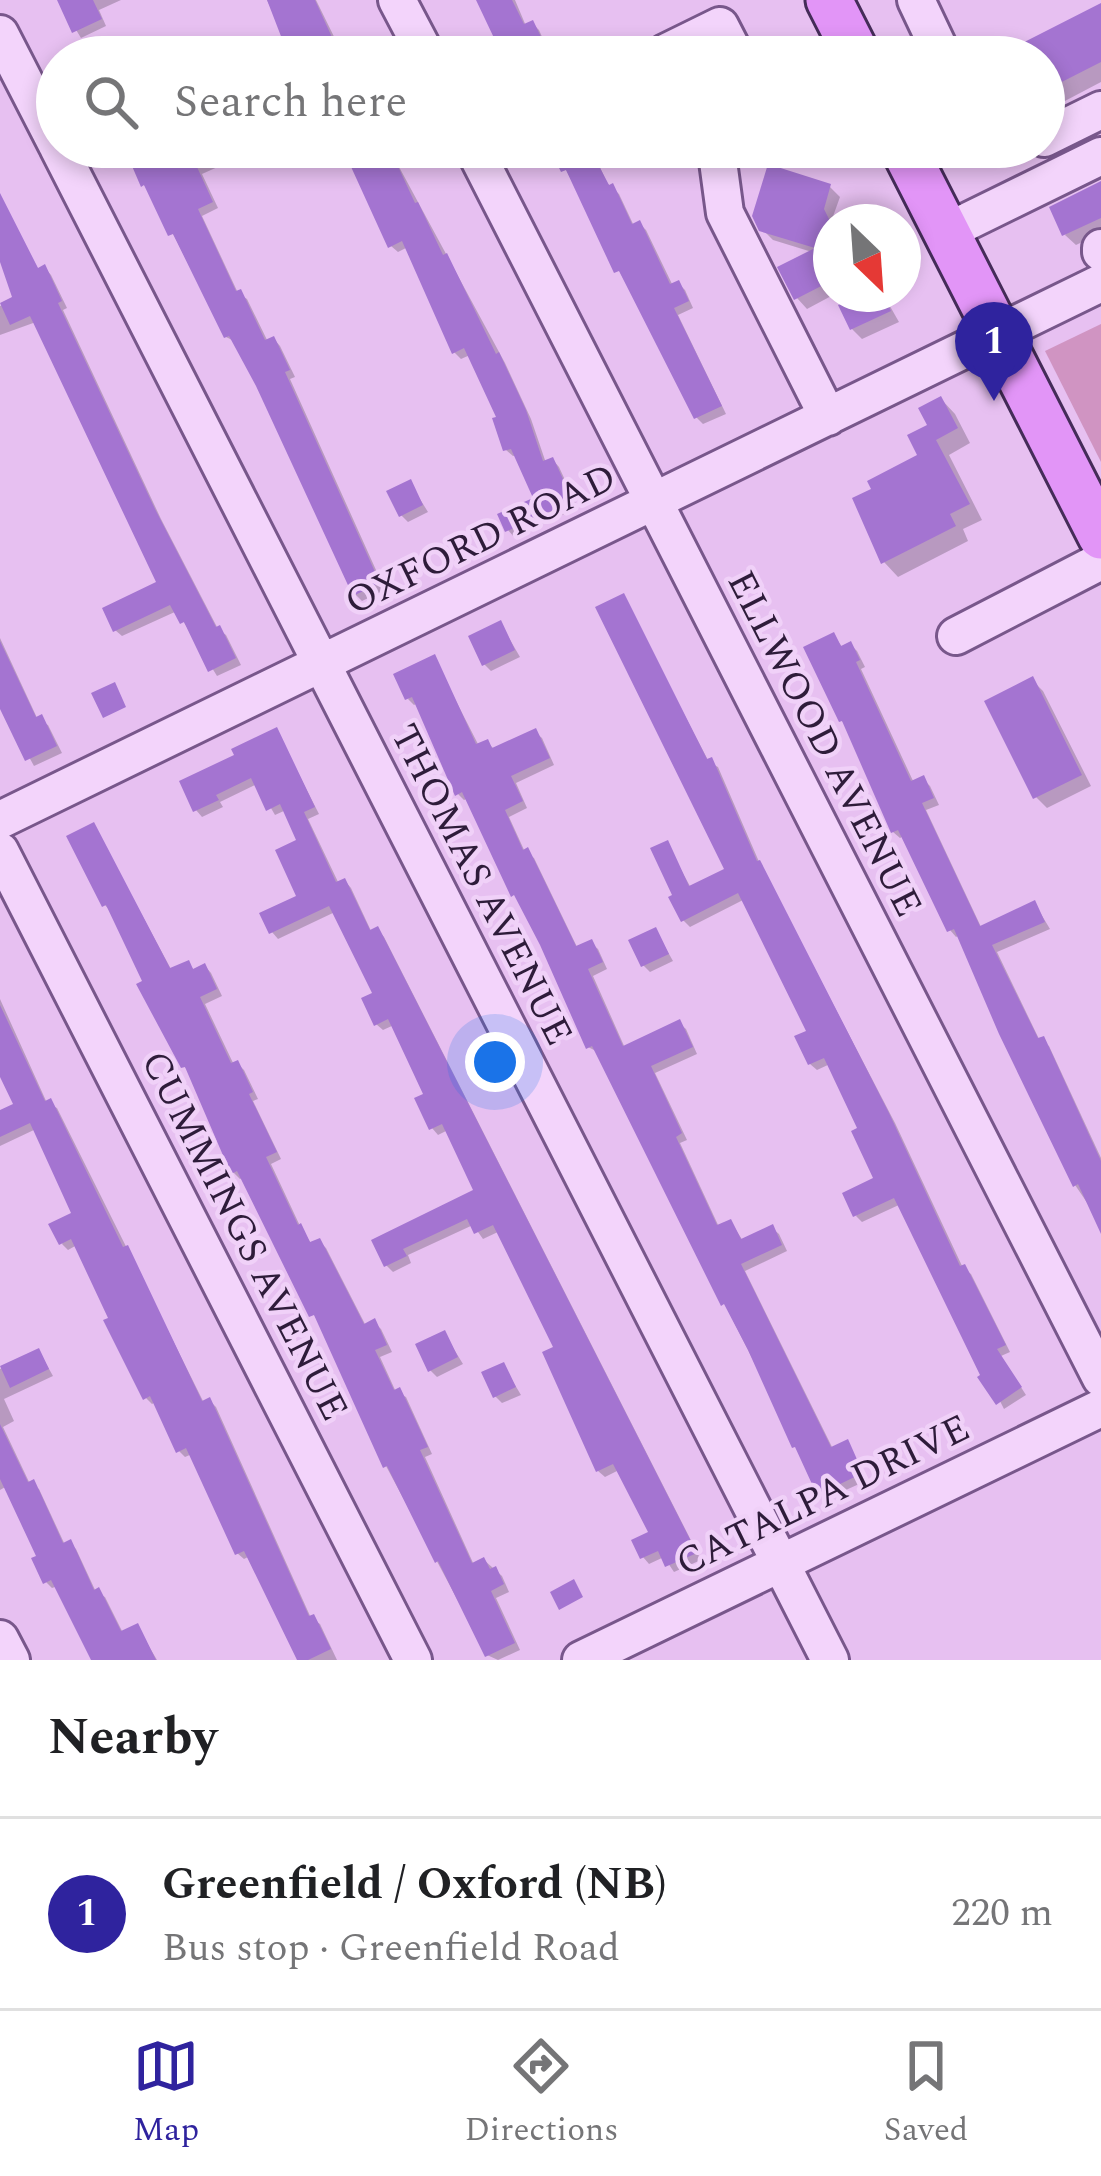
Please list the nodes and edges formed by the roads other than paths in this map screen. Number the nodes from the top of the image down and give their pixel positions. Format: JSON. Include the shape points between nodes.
{"nodes":[{"id":1,"x":398,"y":0,"type":"edge"},
{"id":2,"x":829,"y":0,"type":"edge"},
{"id":3,"x":916,"y":0,"type":"edge"},
{"id":4,"x":0,"y":34,"type":"edge"},
{"id":5,"x":416,"y":36,"type":"edge"},
{"id":6,"x":700,"y":36,"type":"edge"},
{"id":7,"x":725,"y":36,"type":"edge"},
{"id":8,"x":847,"y":36,"type":"edge"},
{"id":9,"x":934,"y":36,"type":"edge"},
{"id":10,"x":36,"y":105,"type":"edge"},
{"id":11,"x":1101,"y":110,"type":"edge"},
{"id":12,"x":1065,"y":128,"type":"edge"},
{"id":13,"x":1101,"y":156,"type":"edge"},
{"id":14,"x":68,"y":168,"type":"edge"},
{"id":15,"x":483,"y":168,"type":"edge"},
{"id":16,"x":721,"y":168,"type":"edge"},
{"id":17,"x":914,"y":168,"type":"edge"},
{"id":18,"x":946,"y":232,"type":"junction"},
{"id":19,"x":1101,"y":283,"type":"edge"},
{"id":20,"x":998,"y":334,"type":"junction"},
{"id":21,"x":828,"y":417,"type":"junction"},
{"id":22,"x":654,"y":502,"type":"junction"},
{"id":23,"x":1101,"y":536,"type":"edge"},
{"id":24,"x":1101,"y":561,"type":"edge"},
{"id":25,"x":956,"y":636,"type":"dead end"},
{"id":26,"x":322,"y":664,"type":"junction"},
{"id":27,"x":0,"y":820,"type":"edge"},
{"id":28,"x":0,"y":851,"type":"edge"},
{"id":29,"x":1101,"y":1378,"type":"edge"},
{"id":30,"x":1101,"y":1408,"type":"edge"},
{"id":31,"x":780,"y":1563,"type":"junction"},
{"id":32,"x":0,"y":1640,"type":"edge"},
{"id":33,"x":11,"y":1660,"type":"edge"},
{"id":34,"x":412,"y":1660,"type":"edge"},
{"id":35,"x":581,"y":1660,"type":"edge"},
{"id":36,"x":830,"y":1660,"type":"edge"}],
"edges":[{"from":1,"to":5,"type":"street"},
{"from":2,"to":8,"type":"main road"},
{"from":3,"to":9,"type":"street"},
{"from":4,"to":10,"type":"street","name":"THOMAS AVENUE"},
{"from":6,"to":7,"type":"street","via":[[720,26]]},
{"from":11,"to":12,"type":"street"},
{"from":13,"to":18,"type":"street"},
{"from":14,"to":26,"type":"street","name":"THOMAS AVENUE"},
{"from":15,"to":22,"type":"street","name":"ELLWOOD AVENUE"},
{"from":16,"to":21,"type":"street","via":[[725,213]]},
{"from":17,"to":18,"type":"main road"},
{"from":18,"to":20,"type":"main road"},
{"from":19,"to":20,"type":"street","name":"OXFORD ROAD"},
{"from":20,"to":21,"type":"street","name":"OXFORD ROAD"},
{"from":20,"to":23,"type":"main road"},
{"from":21,"to":22,"type":"street","name":"OXFORD ROAD"},
{"from":22,"to":26,"type":"street","name":"OXFORD ROAD"},
{"from":22,"to":29,"type":"street","name":"ELLWOOD AVENUE"},
{"from":24,"to":25,"type":"street"},
{"from":26,"to":27,"type":"street","name":"OXFORD ROAD"},
{"from":26,"to":31,"type":"street","name":"THOMAS AVENUE"},
{"from":28,"to":34,"type":"street","name":"CUMMINGS AVENUE"},
{"from":30,"to":31,"type":"street","name":"CATALPA DRIVE"},
{"from":31,"to":35,"type":"street","name":"CATALPA DRIVE"},
{"from":31,"to":36,"type":"street","name":"THOMAS AVENUE"},
{"from":32,"to":33,"type":"street"}]}
